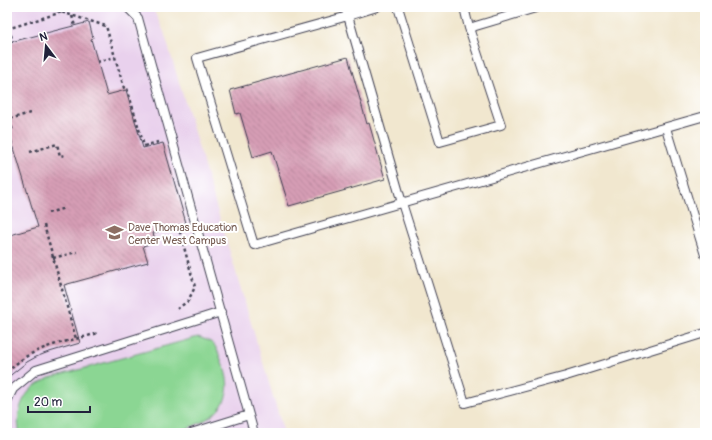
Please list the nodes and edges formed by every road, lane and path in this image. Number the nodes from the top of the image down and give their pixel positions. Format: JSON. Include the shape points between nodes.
{"nodes":[{"id":1,"x":45,"y":7,"type":"edge"},
{"id":2,"x":127,"y":7,"type":"edge"},
{"id":3,"x":346,"y":7,"type":"edge"},
{"id":4,"x":376,"y":7,"type":"edge"},
{"id":5,"x":398,"y":7,"type":"edge"},
{"id":6,"x":464,"y":7,"type":"edge"},
{"id":7,"x":539,"y":7,"type":"edge"},
{"id":8,"x":524,"y":9,"type":"edge"},
{"id":9,"x":63,"y":12,"type":"junction"},
{"id":10,"x":72,"y":15,"type":"junction"},
{"id":11,"x":348,"y":16,"type":"junction"},
{"id":12,"x":75,"y":26,"type":"dead end"},
{"id":13,"x":468,"y":28,"type":"junction"},
{"id":14,"x":8,"y":29,"type":"edge"},
{"id":15,"x":13,"y":42,"type":"dead end"},
{"id":16,"x":115,"y":57,"type":"junction"},
{"id":17,"x":97,"y":62,"type":"dead end"},
{"id":18,"x":7,"y":109,"type":"edge"},
{"id":19,"x":30,"y":113,"type":"dead end"},
{"id":20,"x":705,"y":116,"type":"edge"},
{"id":21,"x":10,"y":119,"type":"junction"},
{"id":22,"x":666,"y":128,"type":"junction"},
{"id":23,"x":14,"y":132,"type":"dead end"},
{"id":24,"x":164,"y":141,"type":"dead end"},
{"id":25,"x":30,"y":152,"type":"dead end"},
{"id":26,"x":65,"y":155,"type":"dead end"},
{"id":27,"x":402,"y":203,"type":"junction"},
{"id":28,"x":65,"y":208,"type":"dead end"},
{"id":29,"x":48,"y":212,"type":"dead end"},
{"id":30,"x":44,"y":225,"type":"dead end"},
{"id":31,"x":189,"y":226,"type":"dead end"},
{"id":32,"x":77,"y":252,"type":"dead end"},
{"id":33,"x":705,"y":255,"type":"edge"},
{"id":34,"x":53,"y":258,"type":"junction"},
{"id":35,"x":174,"y":312,"type":"dead end"},
{"id":36,"x":221,"y":312,"type":"junction"},
{"id":37,"x":105,"y":331,"type":"dead end"},
{"id":38,"x":705,"y":333,"type":"edge"},
{"id":39,"x":76,"y":340,"type":"junction"},
{"id":40,"x":7,"y":374,"type":"edge"},
{"id":41,"x":7,"y":401,"type":"edge"},
{"id":42,"x":249,"y":415,"type":"junction"},
{"id":43,"x":191,"y":433,"type":"edge"},
{"id":44,"x":254,"y":433,"type":"edge"}],
"edges":[{"from":1,"to":9,"type":"path"},
{"from":2,"to":36,"type":"lane","via":[[138,18]]},
{"from":3,"to":11,"type":"lane"},
{"from":4,"to":11,"type":"lane"},
{"from":5,"to":13,"type":"lane","via":[[440,142],[501,125]]},
{"from":6,"to":13,"type":"lane"},
{"from":7,"to":8,"type":"lane"},
{"from":8,"to":13,"type":"lane"},
{"from":9,"to":10,"type":"path"},
{"from":9,"to":14,"type":"path"},
{"from":10,"to":12,"type":"path"},
{"from":10,"to":16,"type":"path","via":[[106,26]]},
{"from":11,"to":27,"type":"lane"},
{"from":11,"to":27,"type":"lane","via":[[197,58],[254,245]]},
{"from":14,"to":15,"type":"path"},
{"from":16,"to":17,"type":"path"},
{"from":16,"to":24,"type":"path","via":[[144,146]]},
{"from":18,"to":21,"type":"path"},
{"from":19,"to":21,"type":"path"},
{"from":20,"to":22,"type":"lane"},
{"from":21,"to":23,"type":"path"},
{"from":22,"to":27,"type":"lane"},
{"from":22,"to":33,"type":"lane"},
{"from":25,"to":26,"type":"path","via":[[57,144],[60,156]]},
{"from":27,"to":38,"type":"lane","via":[[465,403],[566,376]]},
{"from":28,"to":29,"type":"path"},
{"from":30,"to":34,"type":"path"},
{"from":31,"to":35,"type":"path","via":[[179,229],[195,287],[188,300]]},
{"from":32,"to":34,"type":"path"},
{"from":34,"to":39,"type":"path"},
{"from":36,"to":41,"type":"lane","via":[[36,370],[13,389]]},
{"from":36,"to":42,"type":"lane"},
{"from":37,"to":39,"type":"path"},
{"from":39,"to":40,"type":"path","via":[[28,354]]},
{"from":42,"to":43,"type":"lane"},
{"from":42,"to":44,"type":"lane"}]}
